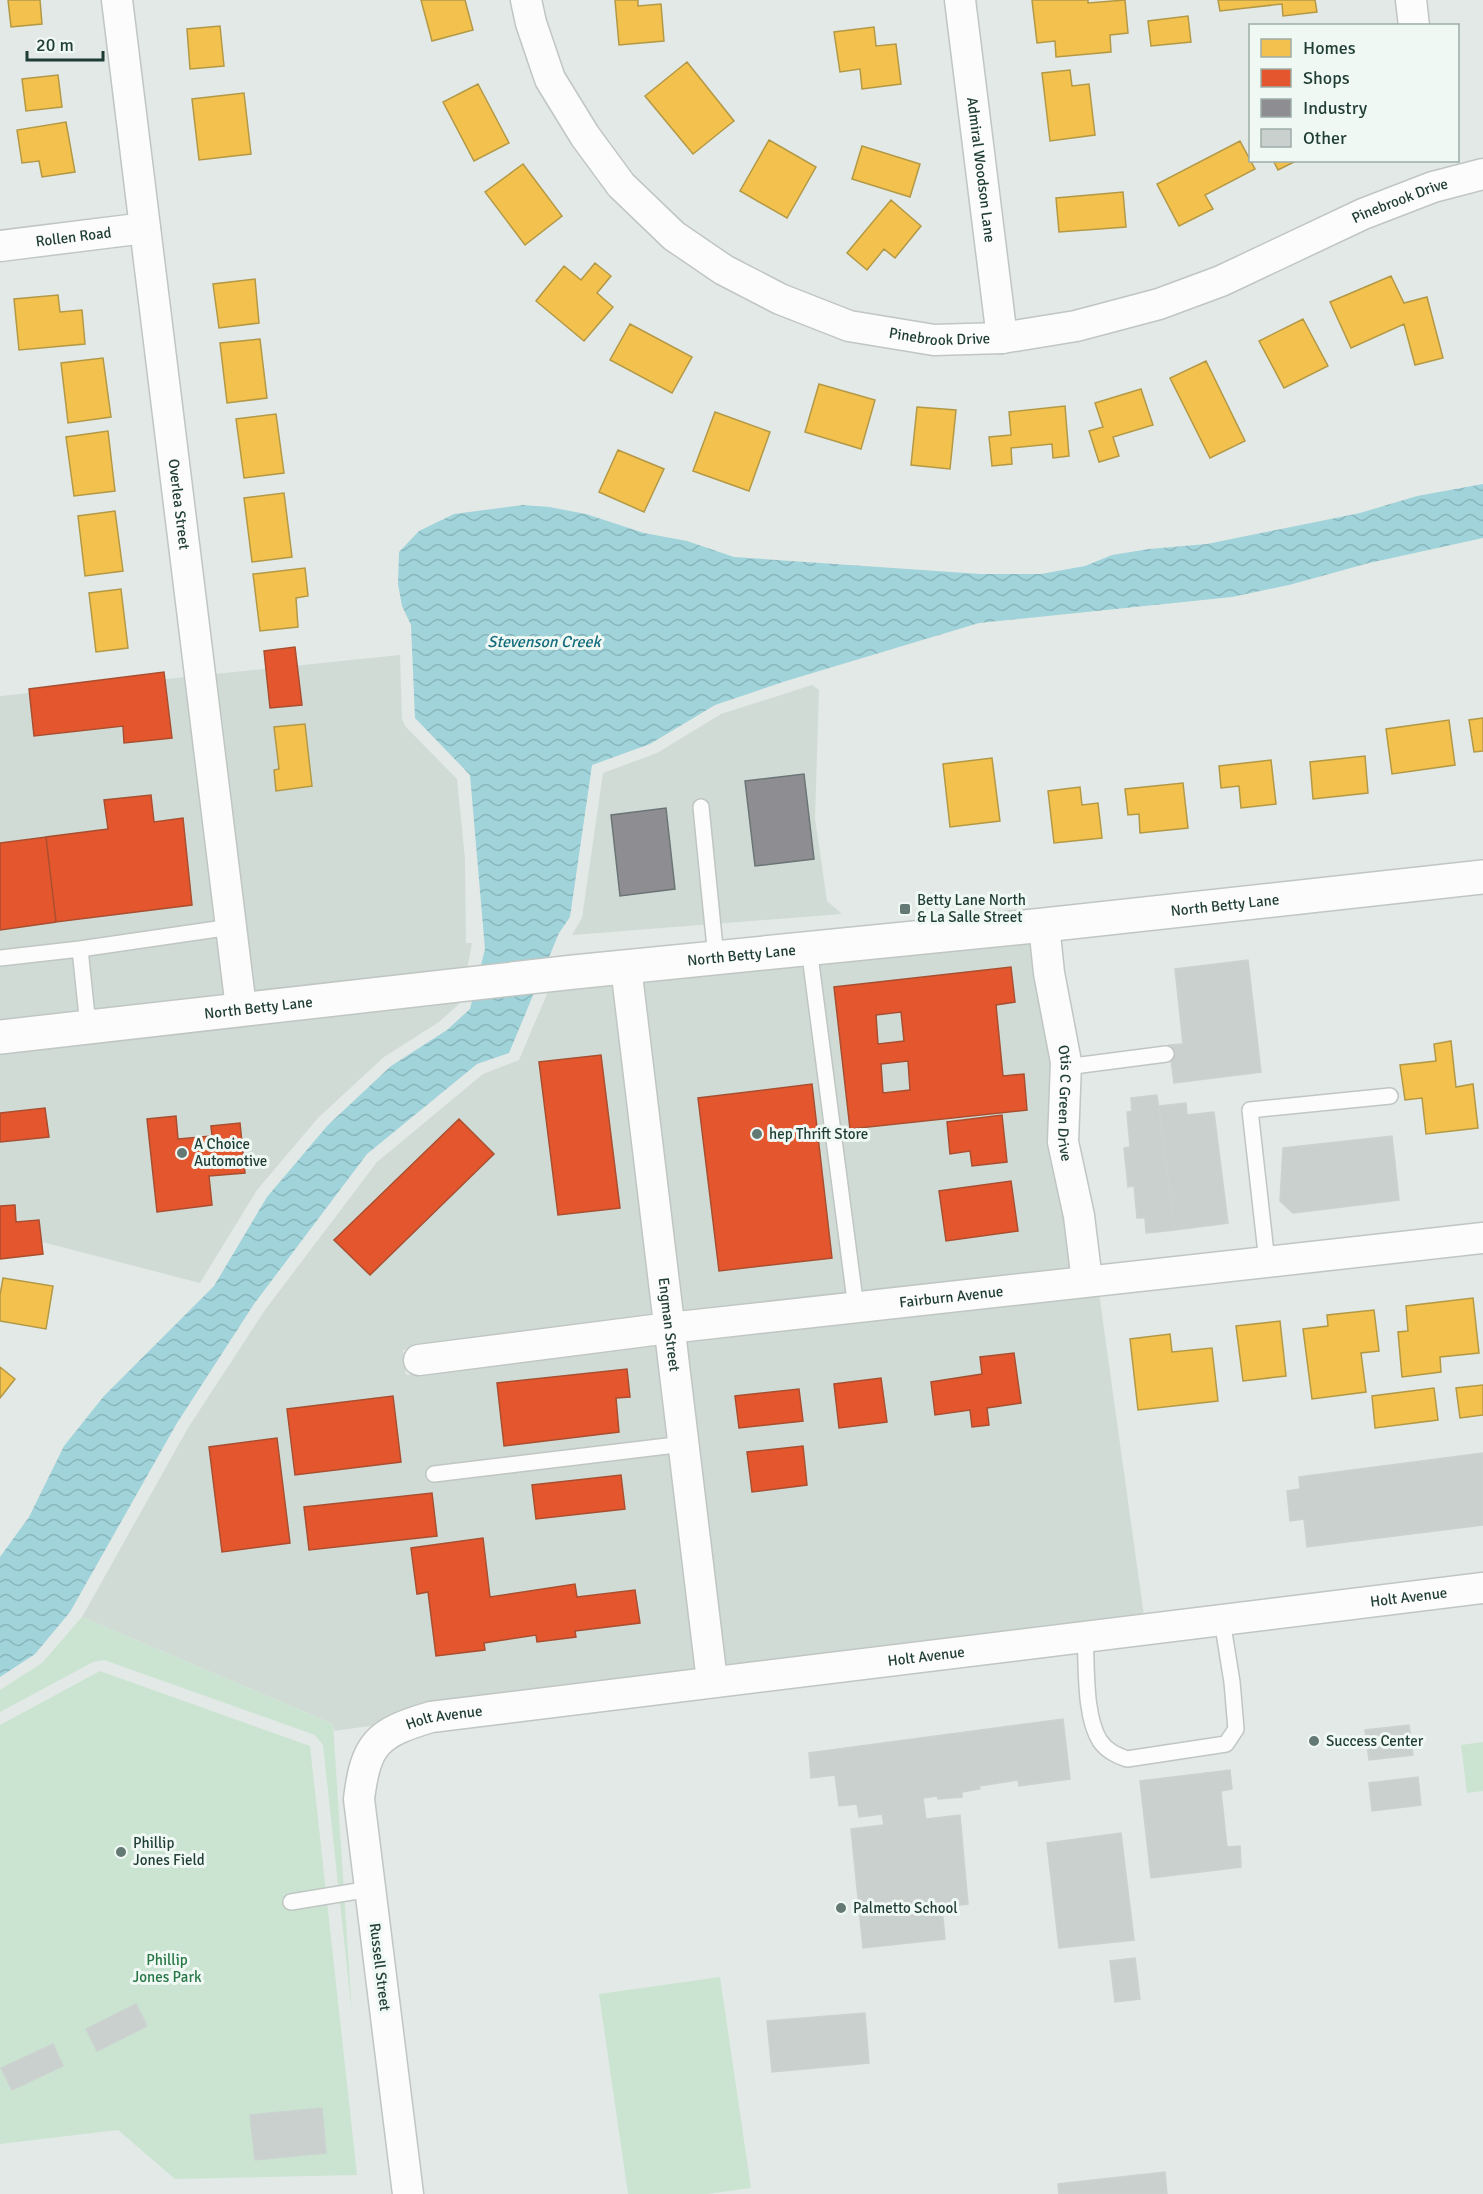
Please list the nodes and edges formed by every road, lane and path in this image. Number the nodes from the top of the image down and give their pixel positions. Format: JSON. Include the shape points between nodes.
{"nodes":[{"id":1,"x":117,"y":0,"type":"edge"},
{"id":2,"x":526,"y":0,"type":"edge"},
{"id":3,"x":960,"y":0,"type":"edge"},
{"id":4,"x":1411,"y":0,"type":"edge"},
{"id":5,"x":1414,"y":24,"type":"edge"},
{"id":6,"x":1431,"y":174,"type":"edge"},
{"id":7,"x":1483,"y":174,"type":"edge"},
{"id":8,"x":145,"y":228,"type":"junction"},
{"id":9,"x":0,"y":246,"type":"edge"},
{"id":10,"x":1002,"y":338,"type":"junction"},
{"id":11,"x":701,"y":807,"type":"dead end"},
{"id":12,"x":1483,"y":877,"type":"edge"},
{"id":13,"x":1044,"y":925,"type":"junction"},
{"id":14,"x":231,"y":927,"type":"junction"},
{"id":15,"x":809,"y":948,"type":"junction"},
{"id":16,"x":80,"y":949,"type":"junction"},
{"id":17,"x":0,"y":958,"type":"edge"},
{"id":18,"x":716,"y":958,"type":"junction"},
{"id":19,"x":626,"y":967,"type":"junction"},
{"id":20,"x":241,"y":1008,"type":"junction"},
{"id":21,"x":88,"y":1026,"type":"junction"},
{"id":22,"x":0,"y":1037,"type":"edge"},
{"id":23,"x":1166,"y":1054,"type":"dead end"},
{"id":24,"x":1066,"y":1067,"type":"junction"},
{"id":25,"x":1390,"y":1096,"type":"dead end"},
{"id":26,"x":1483,"y":1238,"type":"edge"},
{"id":27,"x":1267,"y":1262,"type":"junction"},
{"id":28,"x":1087,"y":1281,"type":"junction"},
{"id":29,"x":856,"y":1308,"type":"junction"},
{"id":30,"x":669,"y":1329,"type":"junction"},
{"id":31,"x":419,"y":1360,"type":"dead end"},
{"id":32,"x":684,"y":1444,"type":"junction"},
{"id":33,"x":434,"y":1474,"type":"dead end"},
{"id":34,"x":1483,"y":1588,"type":"edge"},
{"id":35,"x":1222,"y":1620,"type":"junction"},
{"id":36,"x":1085,"y":1636,"type":"junction"},
{"id":37,"x":712,"y":1681,"type":"junction"},
{"id":38,"x":376,"y":1742,"type":"joint"},
{"id":39,"x":370,"y":1889,"type":"junction"},
{"id":40,"x":291,"y":1902,"type":"dead end"},
{"id":41,"x":408,"y":2194,"type":"edge"}],
"edges":[{"from":1,"to":8,"type":"street","name":"Overlea Street"},
{"from":2,"to":10,"type":"street","name":"Pinebrook Drive","via":[[550,79],[585,136],[621,185],[674,236],[724,270],[780,299],[849,326],[934,340]]},
{"from":3,"to":10,"type":"street","name":"Admiral Woodson Lane"},
{"from":4,"to":5,"type":"street"},
{"from":6,"to":7,"type":"street","name":"Pinebrook Drive"},
{"from":6,"to":10,"type":"street","name":"Pinebrook Drive","via":[[1363,214],[1221,281],[1160,304],[1076,326]]},
{"from":8,"to":9,"type":"street","name":"Rollen Road"},
{"from":8,"to":14,"type":"street","name":"Overlea Street"},
{"from":11,"to":18,"type":"lane"},
{"from":12,"to":13,"type":"street","name":"North Betty Lane"},
{"from":13,"to":15,"type":"street","name":"North Betty Lane"},
{"from":13,"to":24,"type":"street","name":"Otis C Green Drive"},
{"from":14,"to":16,"type":"lane"},
{"from":14,"to":20,"type":"street","name":"Overlea Street"},
{"from":15,"to":18,"type":"street","name":"North Betty Lane"},
{"from":15,"to":29,"type":"lane"},
{"from":16,"to":17,"type":"lane"},
{"from":16,"to":21,"type":"lane"},
{"from":18,"to":19,"type":"street","name":"North Betty Lane"},
{"from":19,"to":20,"type":"street","name":"North Betty Lane"},
{"from":19,"to":30,"type":"street","name":"Engman Street"},
{"from":20,"to":21,"type":"street","name":"North Betty Lane"},
{"from":21,"to":22,"type":"street","name":"North Betty Lane"},
{"from":23,"to":24,"type":"lane"},
{"from":24,"to":28,"type":"street","name":"Otis C Green Drive","via":[[1063,1142],[1079,1216]]},
{"from":25,"to":27,"type":"lane","via":[[1250,1110]]},
{"from":26,"to":27,"type":"street","name":"Fairburn Avenue"},
{"from":27,"to":28,"type":"street","name":"Fairburn Avenue"},
{"from":28,"to":29,"type":"street","name":"Fairburn Avenue"},
{"from":29,"to":30,"type":"street","name":"Fairburn Avenue"},
{"from":30,"to":31,"type":"street","name":"Fairburn Avenue"},
{"from":30,"to":32,"type":"street","name":"Engman Street"},
{"from":32,"to":33,"type":"lane"},
{"from":32,"to":37,"type":"street","name":"Engman Street"},
{"from":34,"to":35,"type":"street","name":"Holt Avenue"},
{"from":35,"to":36,"type":"street","name":"Holt Avenue"},
{"from":35,"to":36,"type":"lane","via":[[1236,1729],[1226,1744],[1127,1759],[1112,1754],[1093,1726]]},
{"from":36,"to":37,"type":"street","name":"Holt Avenue"},
{"from":37,"to":38,"type":"street","name":"Holt Avenue","via":[[431,1717],[400,1726]]},
{"from":38,"to":39,"type":"street","name":"Russell Street","via":[[363,1768],[359,1799]]},
{"from":39,"to":40,"type":"lane"},
{"from":39,"to":41,"type":"street","name":"Russell Street"}]}
